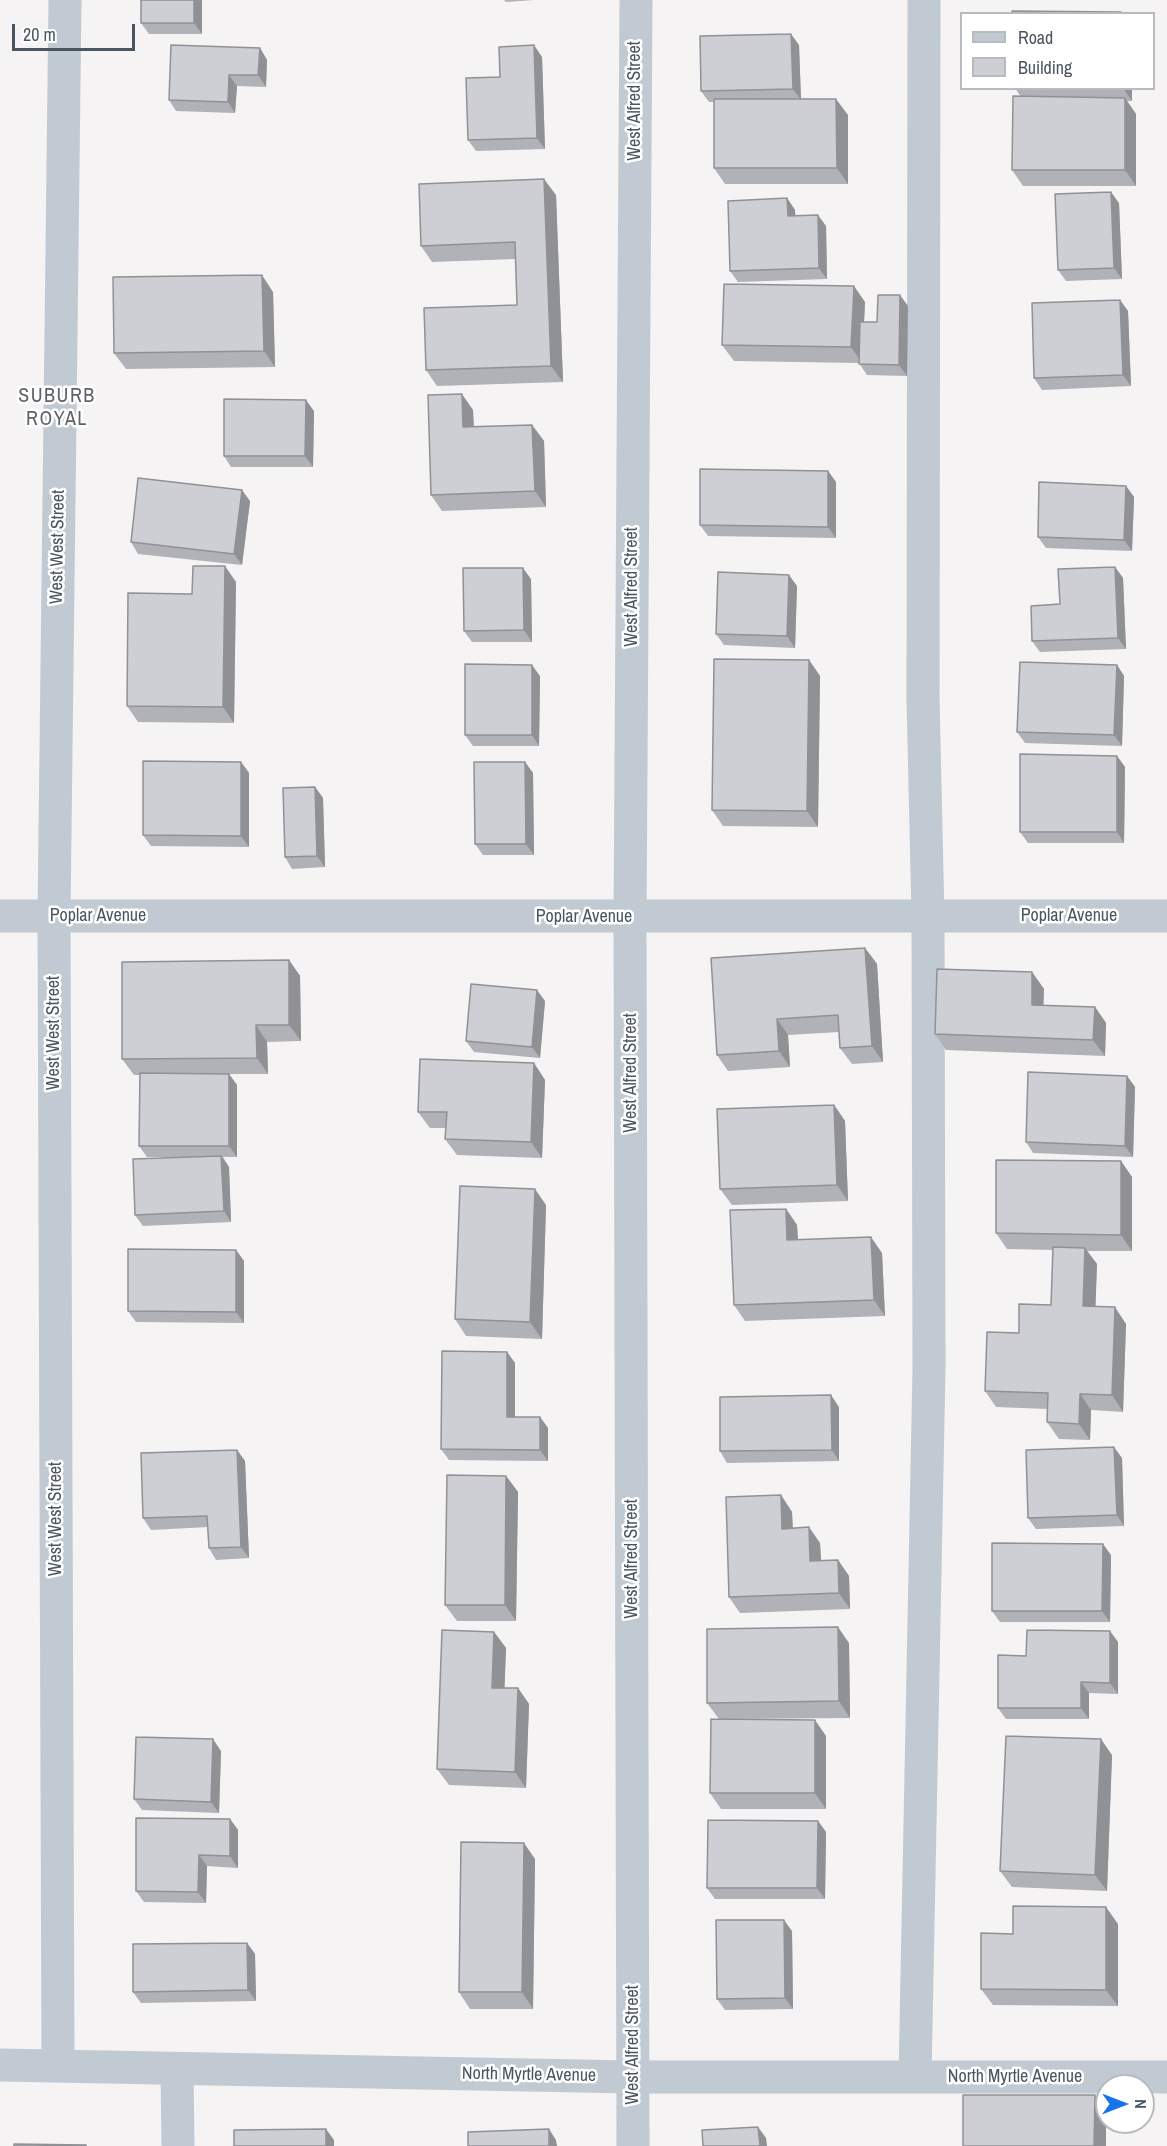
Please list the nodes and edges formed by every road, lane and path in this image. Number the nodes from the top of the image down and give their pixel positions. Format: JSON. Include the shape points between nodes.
{"nodes":[{"id":1,"x":65,"y":0,"type":"edge"},
{"id":2,"x":636,"y":0,"type":"edge"},
{"id":3,"x":924,"y":0,"type":"edge"},
{"id":4,"x":0,"y":916,"type":"edge"},
{"id":5,"x":54,"y":916,"type":"junction"},
{"id":6,"x":928,"y":916,"type":"junction"},
{"id":7,"x":1167,"y":916,"type":"edge"},
{"id":8,"x":630,"y":918,"type":"junction"},
{"id":9,"x":0,"y":2064,"type":"edge"},
{"id":10,"x":58,"y":2065,"type":"junction"},
{"id":11,"x":177,"y":2069,"type":"junction"},
{"id":12,"x":633,"y":2077,"type":"junction"},
{"id":13,"x":915,"y":2077,"type":"junction"},
{"id":14,"x":1167,"y":2077,"type":"edge"},
{"id":15,"x":178,"y":2146,"type":"edge"},
{"id":16,"x":633,"y":2146,"type":"edge"}],
"edges":[{"from":1,"to":5,"type":"street","name":"West West Street"},
{"from":2,"to":8,"type":"street","name":"West Alfred Street"},
{"from":3,"to":6,"type":"street","via":[[923,698]]},
{"from":4,"to":5,"type":"street","name":"Poplar Avenue"},
{"from":5,"to":8,"type":"street","name":"Poplar Avenue"},
{"from":5,"to":10,"type":"street","name":"West West Street"},
{"from":6,"to":7,"type":"street","name":"Poplar Avenue"},
{"from":6,"to":8,"type":"street","name":"Poplar Avenue"},
{"from":6,"to":13,"type":"street","via":[[929,1368]]},
{"from":8,"to":12,"type":"street","name":"West Alfred Street"},
{"from":9,"to":10,"type":"street","name":"North Myrtle Avenue"},
{"from":10,"to":11,"type":"street","name":"North Myrtle Avenue"},
{"from":11,"to":12,"type":"street","name":"North Myrtle Avenue"},
{"from":11,"to":15,"type":"street"},
{"from":12,"to":13,"type":"street","name":"North Myrtle Avenue"},
{"from":12,"to":16,"type":"street","name":"West Alfred Street"},
{"from":13,"to":14,"type":"street","name":"North Myrtle Avenue"}]}
